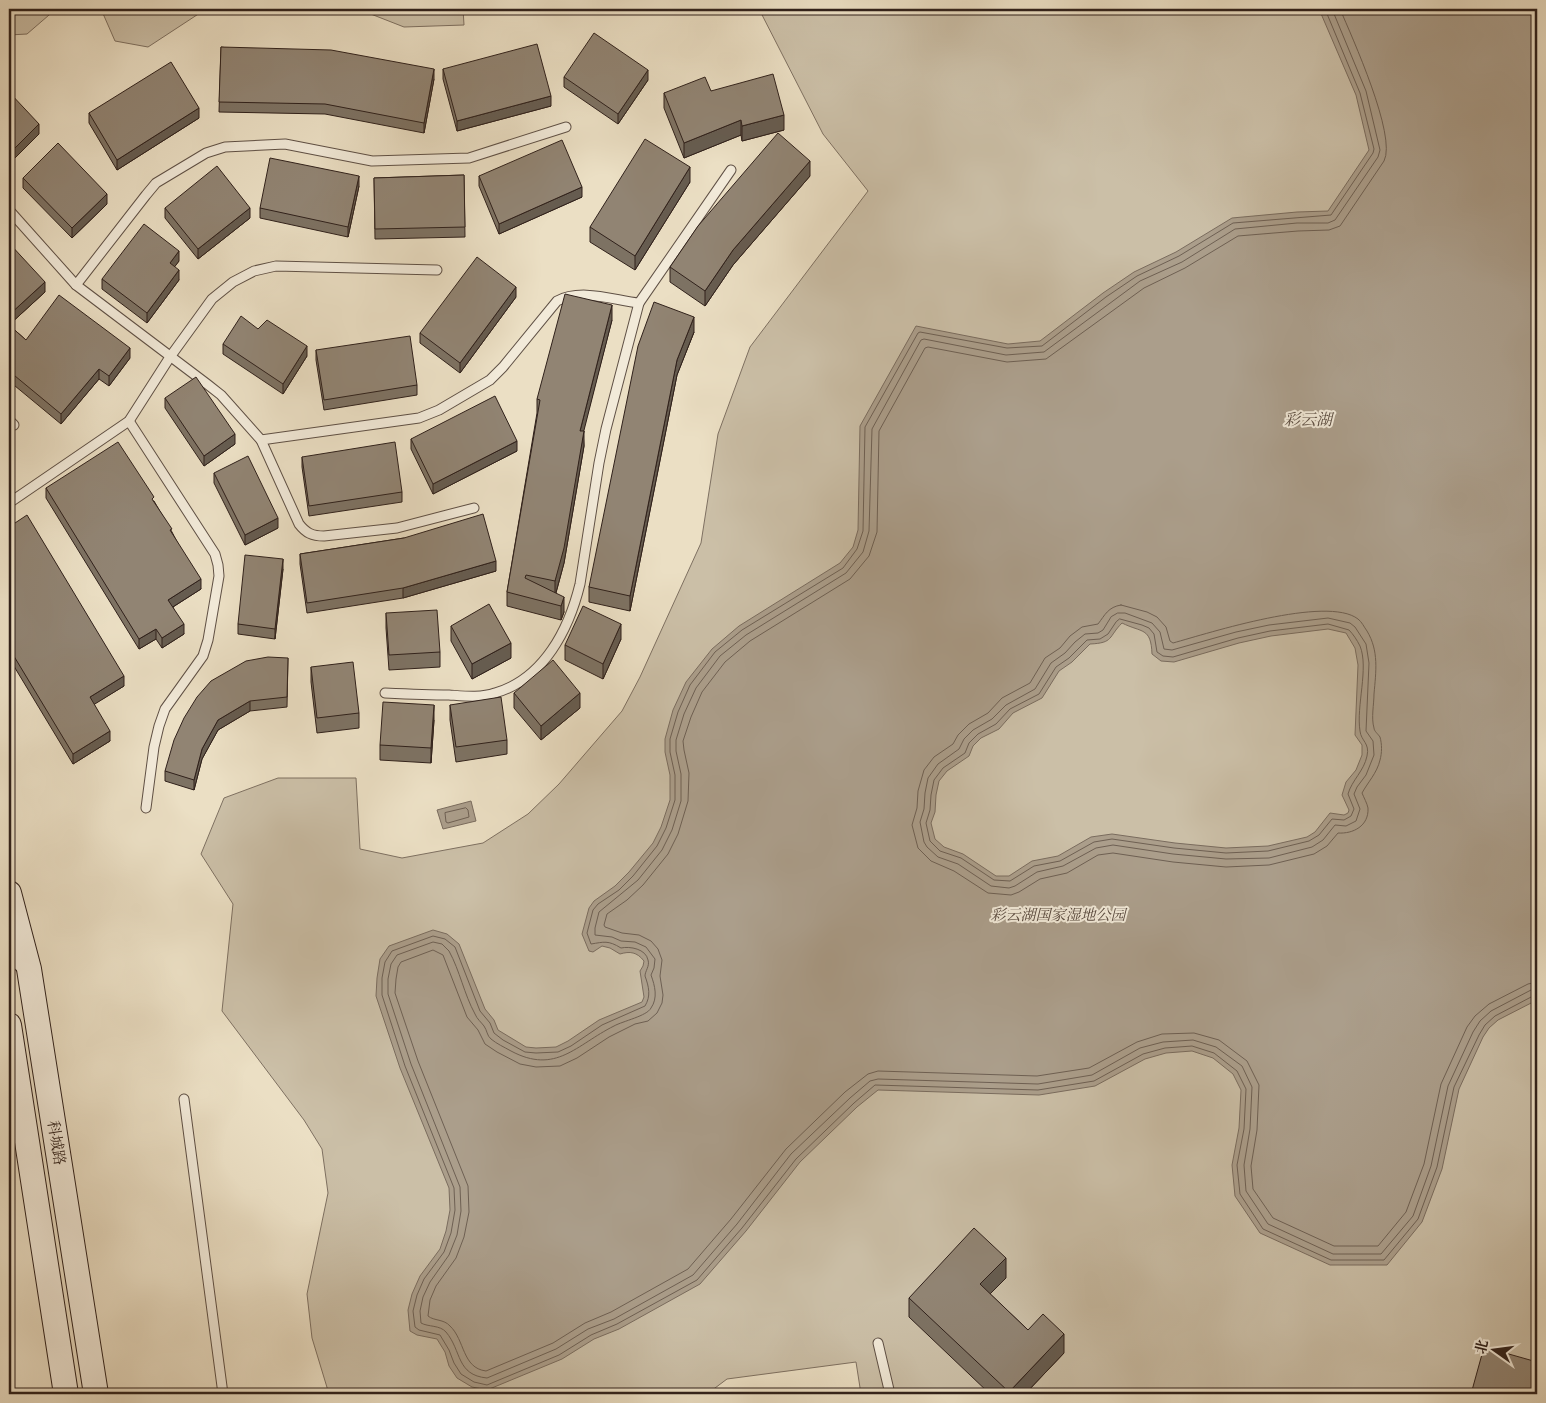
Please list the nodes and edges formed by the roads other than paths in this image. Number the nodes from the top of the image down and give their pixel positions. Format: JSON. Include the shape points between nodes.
{"nodes":[{"id":1,"x":566,"y":127,"type":"dead end"},
{"id":2,"x":731,"y":170,"type":"dead end"},
{"id":3,"x":9,"y":210,"type":"edge"},
{"id":4,"x":437,"y":270,"type":"dead end"},
{"id":5,"x":76,"y":285,"type":"junction"},
{"id":6,"x":639,"y":304,"type":"junction"},
{"id":7,"x":170,"y":357,"type":"junction"},
{"id":8,"x":129,"y":421,"type":"junction"},
{"id":9,"x":262,"y":440,"type":"junction"},
{"id":10,"x":9,"y":503,"type":"edge"},
{"id":11,"x":474,"y":508,"type":"dead end"},
{"id":12,"x":385,"y":693,"type":"dead end"},
{"id":13,"x":146,"y":808,"type":"dead end"},
{"id":14,"x":9,"y":890,"type":"edge"},
{"id":15,"x":9,"y":954,"type":"edge"},
{"id":16,"x":29,"y":969,"type":"junction"},
{"id":17,"x":9,"y":1024,"type":"edge"},
{"id":18,"x":184,"y":1100,"type":"dead end"},
{"id":19,"x":878,"y":1343,"type":"dead end"},
{"id":20,"x":66,"y":1394,"type":"edge"},
{"id":21,"x":96,"y":1394,"type":"edge"},
{"id":22,"x":223,"y":1394,"type":"edge"},
{"id":23,"x":890,"y":1394,"type":"edge"}],
"edges":[{"from":1,"to":5,"type":"lane","via":[[469,158],[372,161],[285,144],[215,149],[156,183]]},
{"from":2,"to":6,"type":"lane"},
{"from":3,"to":5,"type":"lane"},
{"from":4,"to":7,"type":"lane","via":[[276,266],[254,271],[233,282],[212,300]]},
{"from":5,"to":7,"type":"lane"},
{"from":6,"to":9,"type":"lane","via":[[580,295],[566,296],[557,301],[490,380],[439,410],[418,418]]},
{"from":6,"to":12,"type":"lane","via":[[599,463],[578,592],[571,616],[552,651],[527,676],[495,694]]},
{"from":7,"to":8,"type":"lane"},
{"from":7,"to":9,"type":"lane","via":[[221,396]]},
{"from":8,"to":10,"type":"lane"},
{"from":8,"to":13,"type":"lane","via":[[215,554],[218,571],[203,656],[166,709],[159,726]]},
{"from":9,"to":11,"type":"lane","via":[[299,524],[314,536],[397,528]]},
{"from":14,"to":16,"type":"main road","name":"科城路"},
{"from":15,"to":16,"type":"street"},
{"from":16,"to":21,"type":"main road","name":"科城路"},
{"from":17,"to":20,"type":"main road","name":"科城路"},
{"from":18,"to":22,"type":"lane"},
{"from":19,"to":23,"type":"lane"}]}
